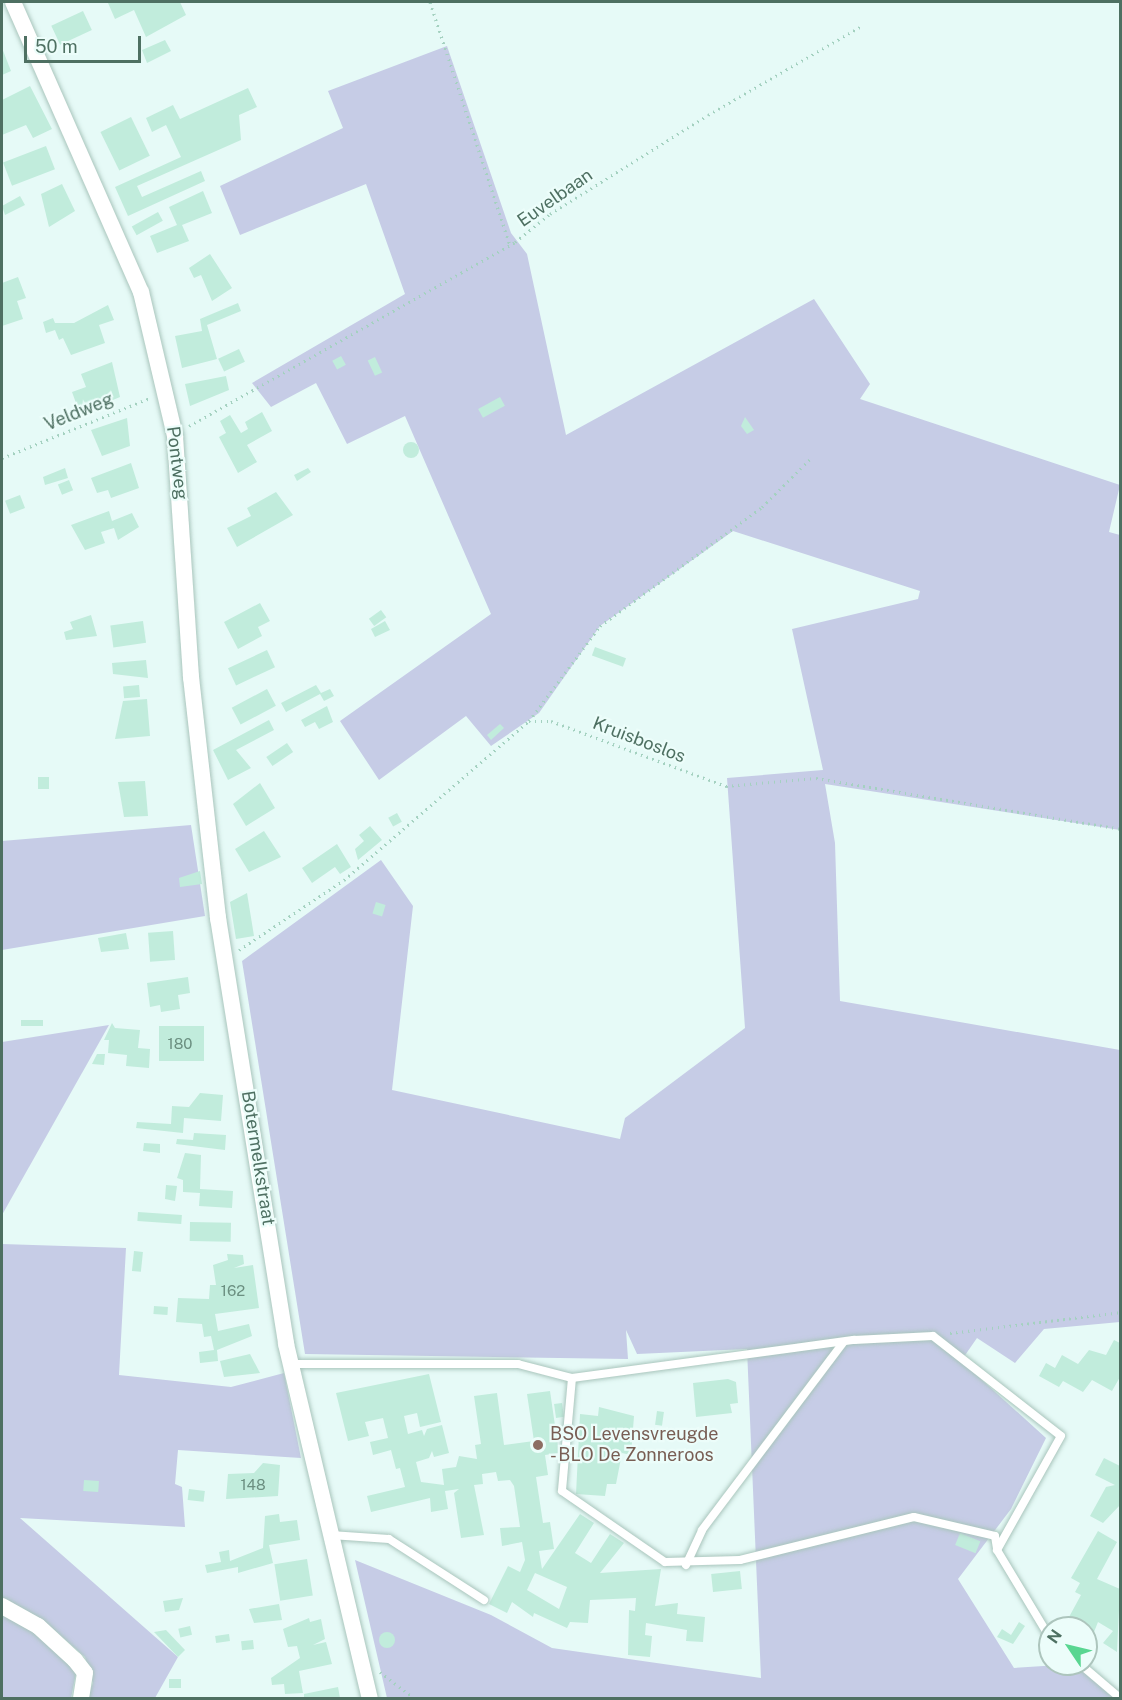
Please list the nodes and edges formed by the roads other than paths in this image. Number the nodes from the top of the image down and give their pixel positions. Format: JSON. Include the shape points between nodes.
{"nodes":[{"id":1,"x":13,"y":2,"type":"edge"},
{"id":2,"x":224,"y":952,"type":"joint"},
{"id":3,"x":843,"y":1343,"type":"junction"},
{"id":4,"x":290,"y":1364,"type":"junction"},
{"id":5,"x":572,"y":1378,"type":"junction"},
{"id":6,"x":331,"y":1535,"type":"junction"},
{"id":7,"x":997,"y":1550,"type":"junction"},
{"id":8,"x":686,"y":1564,"type":"junction"},
{"id":9,"x":484,"y":1600,"type":"dead end"},
{"id":10,"x":2,"y":1606,"type":"edge"},
{"id":11,"x":1038,"y":1618,"type":"edge"},
{"id":12,"x":1094,"y":1676,"type":"edge"},
{"id":13,"x":81,"y":1698,"type":"edge"},
{"id":14,"x":370,"y":1698,"type":"edge"},
{"id":15,"x":1120,"y":1698,"type":"edge"}],
"edges":[{"from":1,"to":2,"type":"street","name":"Pontweg","via":[[141,292],[174,428],[191,677]]},
{"from":2,"to":4,"type":"street","name":"Botermelkstraat"},
{"from":3,"to":5,"type":"lane"},
{"from":3,"to":7,"type":"lane","via":[[933,1335],[1061,1436]]},
{"from":3,"to":8,"type":"lane","via":[[702,1530]]},
{"from":4,"to":5,"type":"lane","via":[[519,1364]]},
{"from":4,"to":6,"type":"street","name":"Botermelkstraat"},
{"from":5,"to":8,"type":"lane","via":[[562,1491],[665,1562]]},
{"from":6,"to":9,"type":"lane","via":[[389,1539]]},
{"from":6,"to":14,"type":"street","name":"Botermelkstraat"},
{"from":7,"to":8,"type":"lane","via":[[995,1536],[914,1517],[740,1560]]},
{"from":7,"to":11,"type":"lane"},
{"from":10,"to":13,"type":"street","via":[[38,1626],[75,1660],[85,1673]]},
{"from":12,"to":15,"type":"lane"}]}
